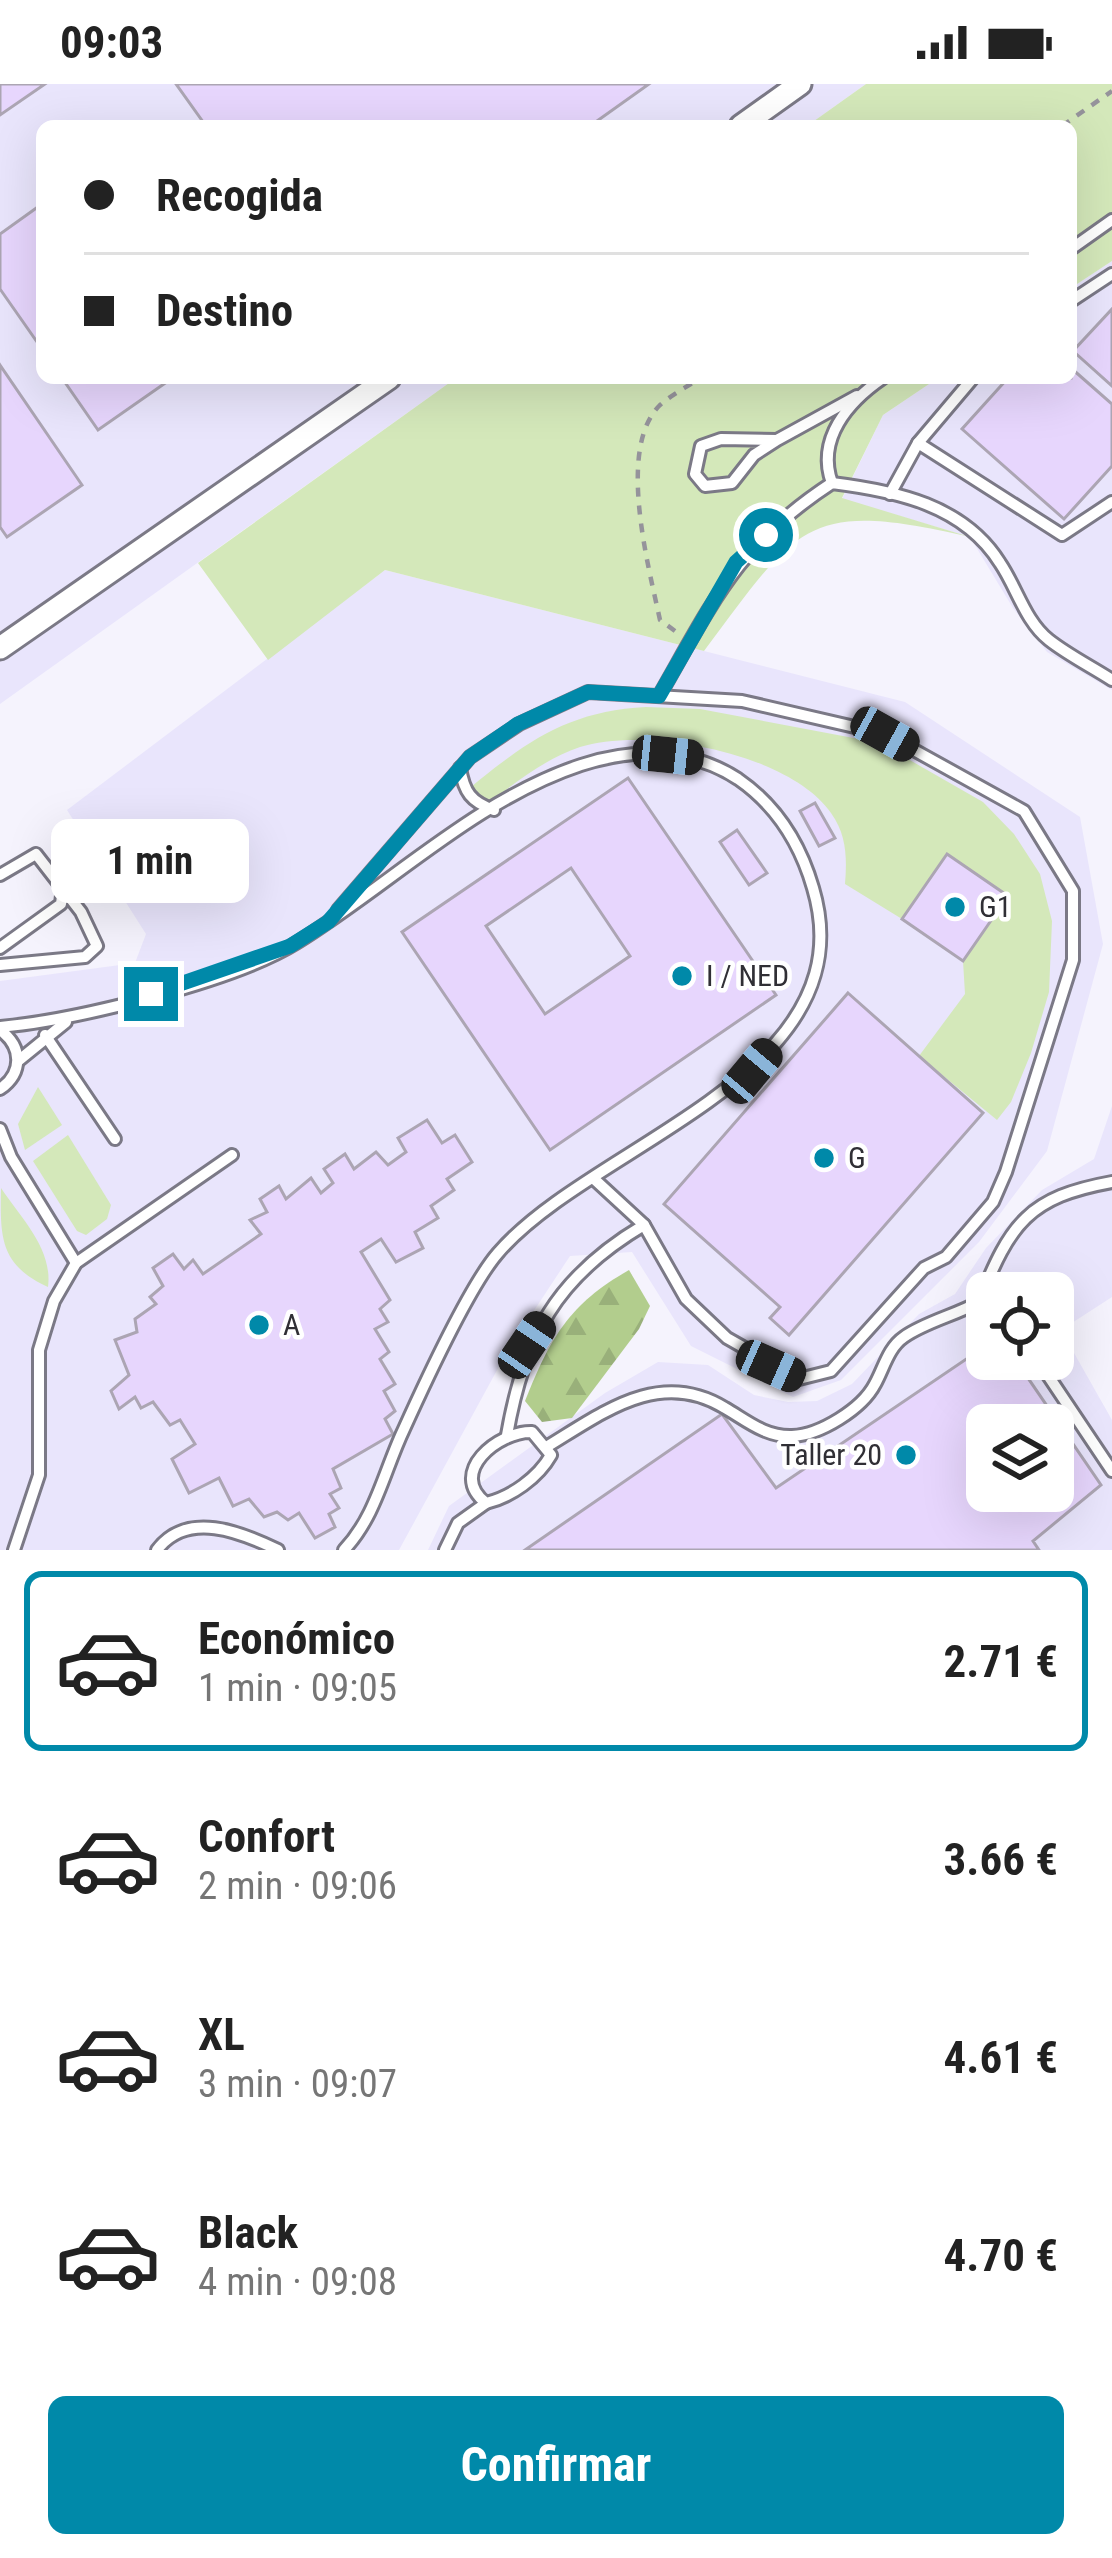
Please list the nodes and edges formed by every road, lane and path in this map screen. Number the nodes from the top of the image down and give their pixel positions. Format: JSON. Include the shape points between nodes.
{"nodes":[{"id":1,"x":800,"y":84,"type":"edge"},
{"id":2,"x":1112,"y":92,"type":"edge"},
{"id":3,"x":750,"y":120,"type":"edge"},
{"id":4,"x":1071,"y":120,"type":"edge"},
{"id":5,"x":1112,"y":220,"type":"edge"},
{"id":6,"x":1077,"y":245,"type":"edge"},
{"id":7,"x":1112,"y":274,"type":"edge"},
{"id":8,"x":1077,"y":298,"type":"edge"},
{"id":9,"x":380,"y":384,"type":"edge"},
{"id":10,"x":691,"y":384,"type":"edge"},
{"id":11,"x":874,"y":384,"type":"edge"},
{"id":12,"x":969,"y":384,"type":"edge"},
{"id":13,"x":857,"y":396,"type":"junction"},
{"id":14,"x":777,"y":440,"type":"junction"},
{"id":15,"x":918,"y":443,"type":"junction"},
{"id":16,"x":832,"y":483,"type":"junction"},
{"id":17,"x":890,"y":494,"type":"junction"},
{"id":18,"x":1112,"y":502,"type":"edge"},
{"id":19,"x":690,"y":642,"type":"junction"},
{"id":20,"x":0,"y":648,"type":"edge"},
{"id":21,"x":1112,"y":680,"type":"edge"},
{"id":22,"x":659,"y":696,"type":"junction"},
{"id":23,"x":460,"y":768,"type":"junction"},
{"id":24,"x":494,"y":809,"type":"junction"},
{"id":25,"x":0,"y":874,"type":"edge"},
{"id":26,"x":63,"y":887,"type":"junction"},
{"id":27,"x":328,"y":922,"type":"junction"},
{"id":28,"x":0,"y":948,"type":"edge"},
{"id":29,"x":0,"y":965,"type":"edge"},
{"id":30,"x":80,"y":1015,"type":"junction"},
{"id":31,"x":0,"y":1029,"type":"edge"},
{"id":32,"x":44,"y":1034,"type":"junction"},
{"id":33,"x":18,"y":1061,"type":"junction"},
{"id":34,"x":0,"y":1089,"type":"edge"},
{"id":35,"x":0,"y":1130,"type":"edge"},
{"id":36,"x":115,"y":1139,"type":"dead end"},
{"id":37,"x":232,"y":1155,"type":"dead end"},
{"id":38,"x":593,"y":1178,"type":"junction"},
{"id":39,"x":1112,"y":1182,"type":"edge"},
{"id":40,"x":644,"y":1225,"type":"junction"},
{"id":41,"x":76,"y":1263,"type":"junction"},
{"id":42,"x":991,"y":1272,"type":"edge"},
{"id":43,"x":966,"y":1311,"type":"edge"},
{"id":44,"x":1051,"y":1380,"type":"edge"},
{"id":45,"x":508,"y":1435,"type":"junction"},
{"id":46,"x":548,"y":1446,"type":"junction"},
{"id":47,"x":1112,"y":1472,"type":"edge"},
{"id":48,"x":485,"y":1503,"type":"junction"},
{"id":49,"x":14,"y":1550,"type":"edge"},
{"id":50,"x":157,"y":1550,"type":"edge"},
{"id":51,"x":278,"y":1550,"type":"edge"},
{"id":52,"x":344,"y":1550,"type":"edge"},
{"id":53,"x":445,"y":1550,"type":"edge"}],
"edges":[{"from":1,"to":3,"type":"street"},
{"from":2,"to":4,"type":"path"},
{"from":5,"to":6,"type":"lane"},
{"from":7,"to":8,"type":"lane"},
{"from":9,"to":20,"type":"street"},
{"from":10,"to":19,"type":"path","via":[[657,408],[644,435],[637,510],[660,620]]},
{"from":11,"to":13,"type":"lane"},
{"from":12,"to":15,"type":"lane"},
{"from":13,"to":14,"type":"lane"},
{"from":13,"to":16,"type":"lane","via":[[824,462]]},
{"from":14,"to":14,"type":"lane","via":[[701,446],[695,474],[705,486],[732,483]]},
{"from":15,"to":17,"type":"lane"},
{"from":15,"to":18,"type":"lane","via":[[1061,535]]},
{"from":16,"to":17,"type":"lane"},
{"from":16,"to":19,"type":"lane","via":[[736,562]]},
{"from":17,"to":21,"type":"lane","via":[[955,514],[1000,561],[1049,640]]},
{"from":19,"to":22,"type":"lane"},
{"from":22,"to":23,"type":"lane","via":[[588,692],[518,724]]},
{"from":22,"to":40,"type":"lane","via":[[742,701],[885,734],[1024,811],[1072,891],[1073,960],[993,1202],[832,1372],[799,1379],[727,1338],[686,1299]]},
{"from":23,"to":24,"type":"lane","via":[[474,803]]},
{"from":23,"to":27,"type":"lane"},
{"from":24,"to":27,"type":"lane"},
{"from":24,"to":38,"type":"lane","via":[[580,766],[644,752],[693,758],[774,807],[805,860],[823,920],[818,961],[791,1025],[752,1071]]},
{"from":25,"to":26,"type":"lane","via":[[37,854]]},
{"from":26,"to":28,"type":"lane","via":[[61,904]]},
{"from":26,"to":29,"type":"lane","via":[[97,946],[85,957]]},
{"from":27,"to":30,"type":"lane","via":[[290,946]]},
{"from":30,"to":31,"type":"lane"},
{"from":30,"to":32,"type":"lane"},
{"from":31,"to":33,"type":"lane"},
{"from":32,"to":33,"type":"lane"},
{"from":32,"to":36,"type":"lane"},
{"from":33,"to":34,"type":"lane"},
{"from":35,"to":41,"type":"lane"},
{"from":37,"to":41,"type":"lane"},
{"from":38,"to":40,"type":"lane"},
{"from":38,"to":52,"type":"lane","via":[[548,1204],[495,1256],[403,1431],[370,1517]]},
{"from":39,"to":42,"type":"lane","via":[[1060,1192],[1033,1207]]},
{"from":40,"to":45,"type":"lane","via":[[606,1247],[566,1288],[527,1345]]},
{"from":41,"to":49,"type":"lane","via":[[39,1350],[39,1474]]},
{"from":43,"to":46,"type":"lane","via":[[904,1336],[873,1390],[823,1428],[792,1436],[761,1431],[710,1399],[675,1390],[633,1396]]},
{"from":44,"to":47,"type":"lane"},
{"from":45,"to":46,"type":"lane","via":[[532,1432]]},
{"from":45,"to":48,"type":"lane","via":[[476,1462],[471,1479]]},
{"from":46,"to":48,"type":"lane","via":[[544,1468]]},
{"from":48,"to":53,"type":"lane","via":[[458,1523]]},
{"from":50,"to":51,"type":"lane","via":[[167,1537],[198,1526],[241,1532]]}]}
